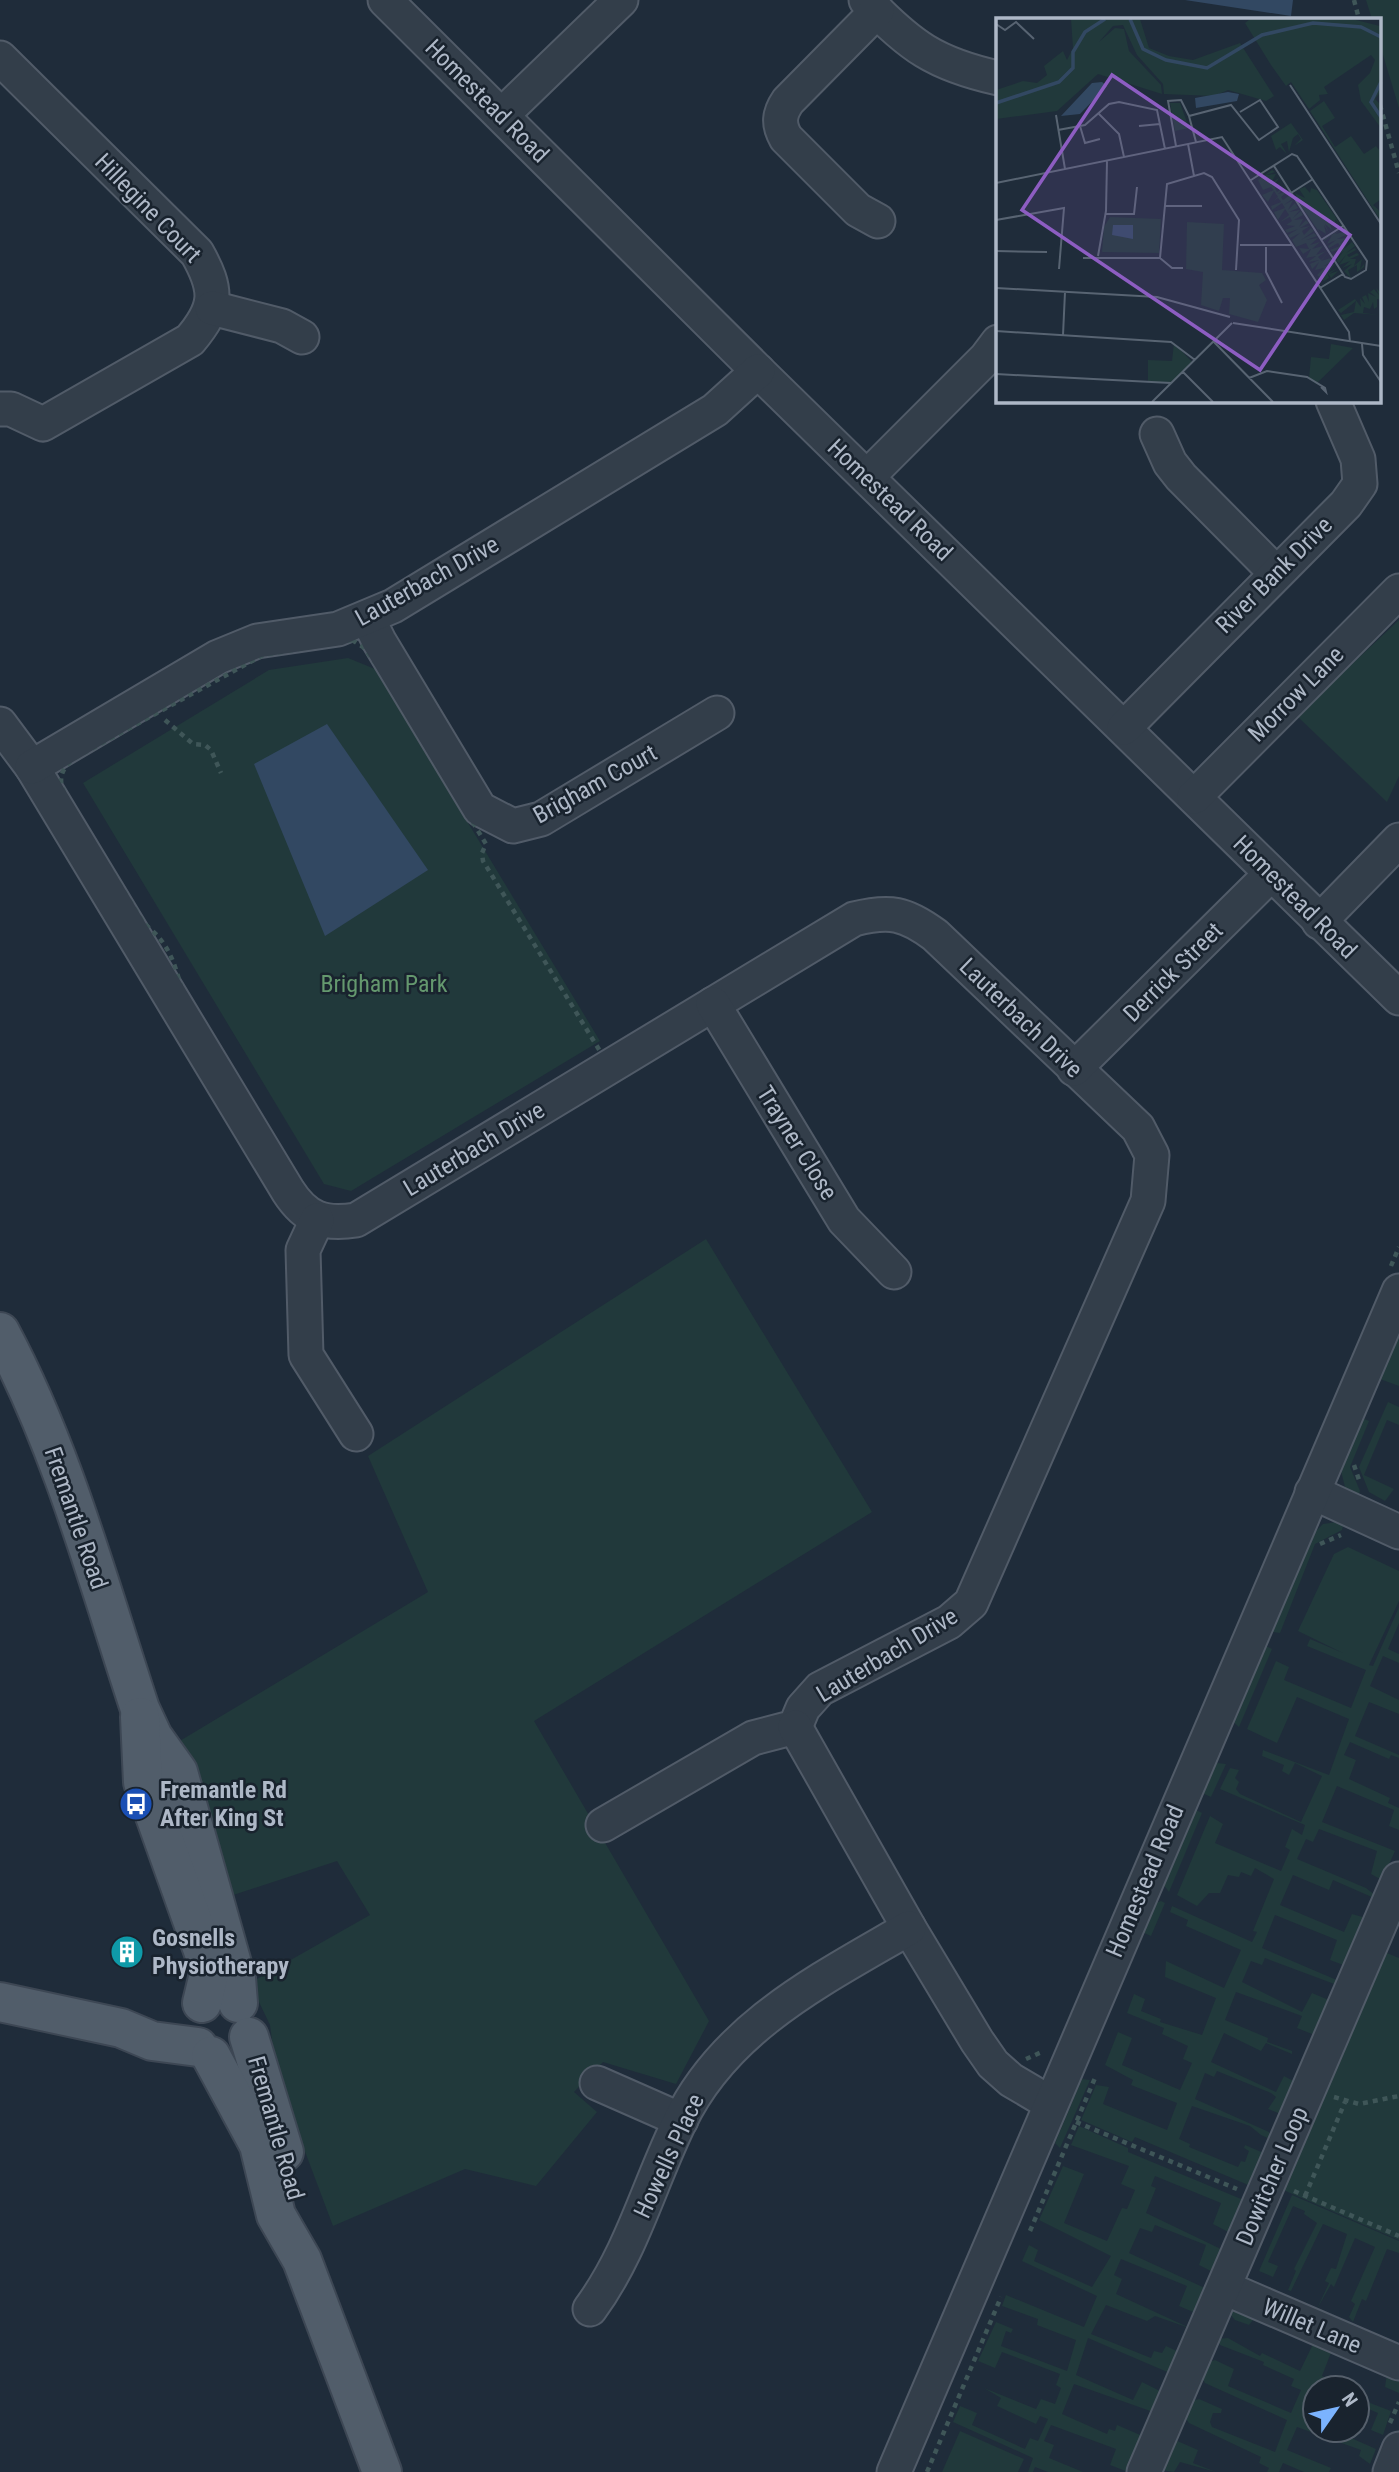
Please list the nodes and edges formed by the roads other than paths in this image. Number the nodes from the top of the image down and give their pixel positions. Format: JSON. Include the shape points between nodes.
{"nodes":[{"id":1,"x":385,"y":0,"type":"edge"},
{"id":2,"x":621,"y":0,"type":"edge"},
{"id":3,"x":871,"y":6,"type":"edge"},
{"id":4,"x":0,"y":58,"type":"edge"},
{"id":5,"x":996,"y":77,"type":"edge"},
{"id":6,"x":502,"y":115,"type":"junction"},
{"id":7,"x":878,"y":222,"type":"dead end"},
{"id":8,"x":212,"y":307,"type":"junction"},
{"id":9,"x":302,"y":337,"type":"dead end"},
{"id":10,"x":996,"y":345,"type":"edge"},
{"id":11,"x":758,"y":371,"type":"junction"},
{"id":12,"x":1333,"y":402,"type":"edge"},
{"id":13,"x":0,"y":409,"type":"edge"},
{"id":14,"x":1157,"y":434,"type":"dead end"},
{"id":15,"x":867,"y":477,"type":"junction"},
{"id":16,"x":1276,"y":573,"type":"junction"},
{"id":17,"x":1399,"y":591,"type":"edge"},
{"id":18,"x":368,"y":618,"type":"junction"},
{"id":19,"x":717,"y":713,"type":"dead end"},
{"id":20,"x":0,"y":724,"type":"edge"},
{"id":21,"x":1124,"y":728,"type":"junction"},
{"id":22,"x":32,"y":767,"type":"junction"},
{"id":23,"x":1194,"y":797,"type":"junction"},
{"id":24,"x":1399,"y":840,"type":"edge"},
{"id":25,"x":1271,"y":874,"type":"junction"},
{"id":26,"x":1319,"y":922,"type":"junction"},
{"id":27,"x":1398,"y":998,"type":"edge"},
{"id":28,"x":713,"y":1004,"type":"junction"},
{"id":29,"x":1074,"y":1069,"type":"junction"},
{"id":30,"x":317,"y":1220,"type":"junction"},
{"id":31,"x":894,"y":1272,"type":"dead end"},
{"id":32,"x":1399,"y":1291,"type":"edge"},
{"id":33,"x":0,"y":1332,"type":"edge"},
{"id":34,"x":356,"y":1434,"type":"dead end"},
{"id":35,"x":1312,"y":1492,"type":"junction"},
{"id":36,"x":1399,"y":1532,"type":"edge"},
{"id":37,"x":795,"y":1727,"type":"junction"},
{"id":38,"x":603,"y":1825,"type":"dead end"},
{"id":39,"x":1399,"y":1879,"type":"edge"},
{"id":40,"x":909,"y":1928,"type":"junction"},
{"id":41,"x":0,"y":2002,"type":"edge"},
{"id":42,"x":221,"y":2013,"type":"junction"},
{"id":43,"x":121,"y":2028,"type":"junction"},
{"id":44,"x":204,"y":2052,"type":"junction"},
{"id":45,"x":597,"y":2084,"type":"dead end"},
{"id":46,"x":1051,"y":2103,"type":"junction"},
{"id":47,"x":681,"y":2120,"type":"junction"},
{"id":48,"x":302,"y":2260,"type":"junction"},
{"id":49,"x":1225,"y":2288,"type":"junction"},
{"id":50,"x":590,"y":2309,"type":"dead end"},
{"id":51,"x":1399,"y":2363,"type":"edge"},
{"id":52,"x":1399,"y":2449,"type":"edge"},
{"id":53,"x":382,"y":2472,"type":"edge"},
{"id":54,"x":894,"y":2472,"type":"edge"},
{"id":55,"x":1144,"y":2472,"type":"edge"},
{"id":56,"x":1390,"y":2472,"type":"edge"}],
"edges":[{"from":1,"to":6,"type":"street","name":"Homestead Road"},
{"from":2,"to":6,"type":"street"},
{"from":3,"to":5,"type":"street","via":[[913,46],[941,62]]},
{"from":3,"to":7,"type":"street","via":[[781,111],[780,127],[858,210]]},
{"from":4,"to":8,"type":"street","name":"Hillegine Court","via":[[197,253],[209,275]]},
{"from":6,"to":11,"type":"street","name":"Homestead Road"},
{"from":8,"to":9,"type":"street"},
{"from":8,"to":13,"type":"street","via":[[190,340],[43,424]]},
{"from":10,"to":15,"type":"street"},
{"from":11,"to":15,"type":"street","name":"Homestead Road"},
{"from":11,"to":18,"type":"street","name":"Lauterbach Drive","via":[[715,410]]},
{"from":12,"to":16,"type":"street","name":"River Bank Drive","via":[[1358,459],[1360,484],[1346,504]]},
{"from":14,"to":16,"type":"street","via":[[1181,477]]},
{"from":15,"to":21,"type":"street","name":"Homestead Road"},
{"from":16,"to":21,"type":"street","name":"River Bank Drive"},
{"from":17,"to":23,"type":"street","name":"Morrow Lane"},
{"from":18,"to":19,"type":"street","name":"Brigham Court","via":[[480,809],[513,826],[541,820]]},
{"from":18,"to":22,"type":"street","name":"Lauterbach Drive","via":[[338,629],[257,641],[218,657],[149,707]]},
{"from":20,"to":22,"type":"street"},
{"from":21,"to":23,"type":"street","name":"Homestead Road"},
{"from":22,"to":30,"type":"street","via":[[283,1184],[300,1209]]},
{"from":23,"to":25,"type":"street","name":"Homestead Road"},
{"from":24,"to":26,"type":"street"},
{"from":25,"to":26,"type":"street","name":"Homestead Road"},
{"from":25,"to":29,"type":"street","name":"Derrick Street"},
{"from":26,"to":27,"type":"street","name":"Homestead Road"},
{"from":28,"to":29,"type":"street","name":"Lauterbach Drive","via":[[854,919],[880,913],[910,917],[935,935]]},
{"from":28,"to":30,"type":"street","name":"Lauterbach Drive","via":[[356,1220]]},
{"from":28,"to":31,"type":"street","name":"Trayner Close","via":[[845,1220]]},
{"from":29,"to":37,"type":"street","name":"Lauterbach Drive","via":[[1138,1128],[1152,1155],[1148,1201],[971,1603],[949,1622],[820,1689],[803,1708]]},
{"from":30,"to":34,"type":"street","via":[[303,1250],[306,1355]]},
{"from":32,"to":35,"type":"street","name":"Homestead Road"},
{"from":33,"to":42,"type":"main road","name":"Fremantle Road","via":[[28,1383],[69,1492],[140,1709],[143,1782]]},
{"from":35,"to":36,"type":"street"},
{"from":35,"to":46,"type":"street","name":"Homestead Road"},
{"from":37,"to":38,"type":"street","name":"Lauterbach Drive","via":[[753,1738]]},
{"from":37,"to":40,"type":"street","name":"Lauterbach Drive"},
{"from":39,"to":49,"type":"street","name":"Dowitcher Loop","via":[[1273,2193]]},
{"from":40,"to":46,"type":"street","name":"Lauterbach Drive","via":[[993,2064],[1029,2094]]},
{"from":40,"to":47,"type":"street","name":"Howells Place","via":[[801,1991],[760,2021],[696,2092]]},
{"from":41,"to":43,"type":"main road"},
{"from":42,"to":43,"type":"main road"},
{"from":42,"to":44,"type":"main road","via":[[190,2027]]},
{"from":42,"to":44,"type":"main road","via":[[245,2046],[230,2057]]},
{"from":42,"to":48,"type":"main road","name":"Fremantle Road","via":[[299,2203]]},
{"from":43,"to":44,"type":"main road","via":[[152,2041]]},
{"from":44,"to":48,"type":"main road","name":"Fremantle Road","via":[[259,2145],[276,2215]]},
{"from":45,"to":47,"type":"street"},
{"from":46,"to":54,"type":"street","name":"Homestead Road"},
{"from":47,"to":50,"type":"street","name":"Howells Place","via":[[622,2258]]},
{"from":48,"to":53,"type":"main road","name":"Fremantle Road"},
{"from":49,"to":51,"type":"street","name":"Willet Lane"},
{"from":49,"to":55,"type":"street","name":"Dowitcher Loop"},
{"from":52,"to":56,"type":"street"}]}
